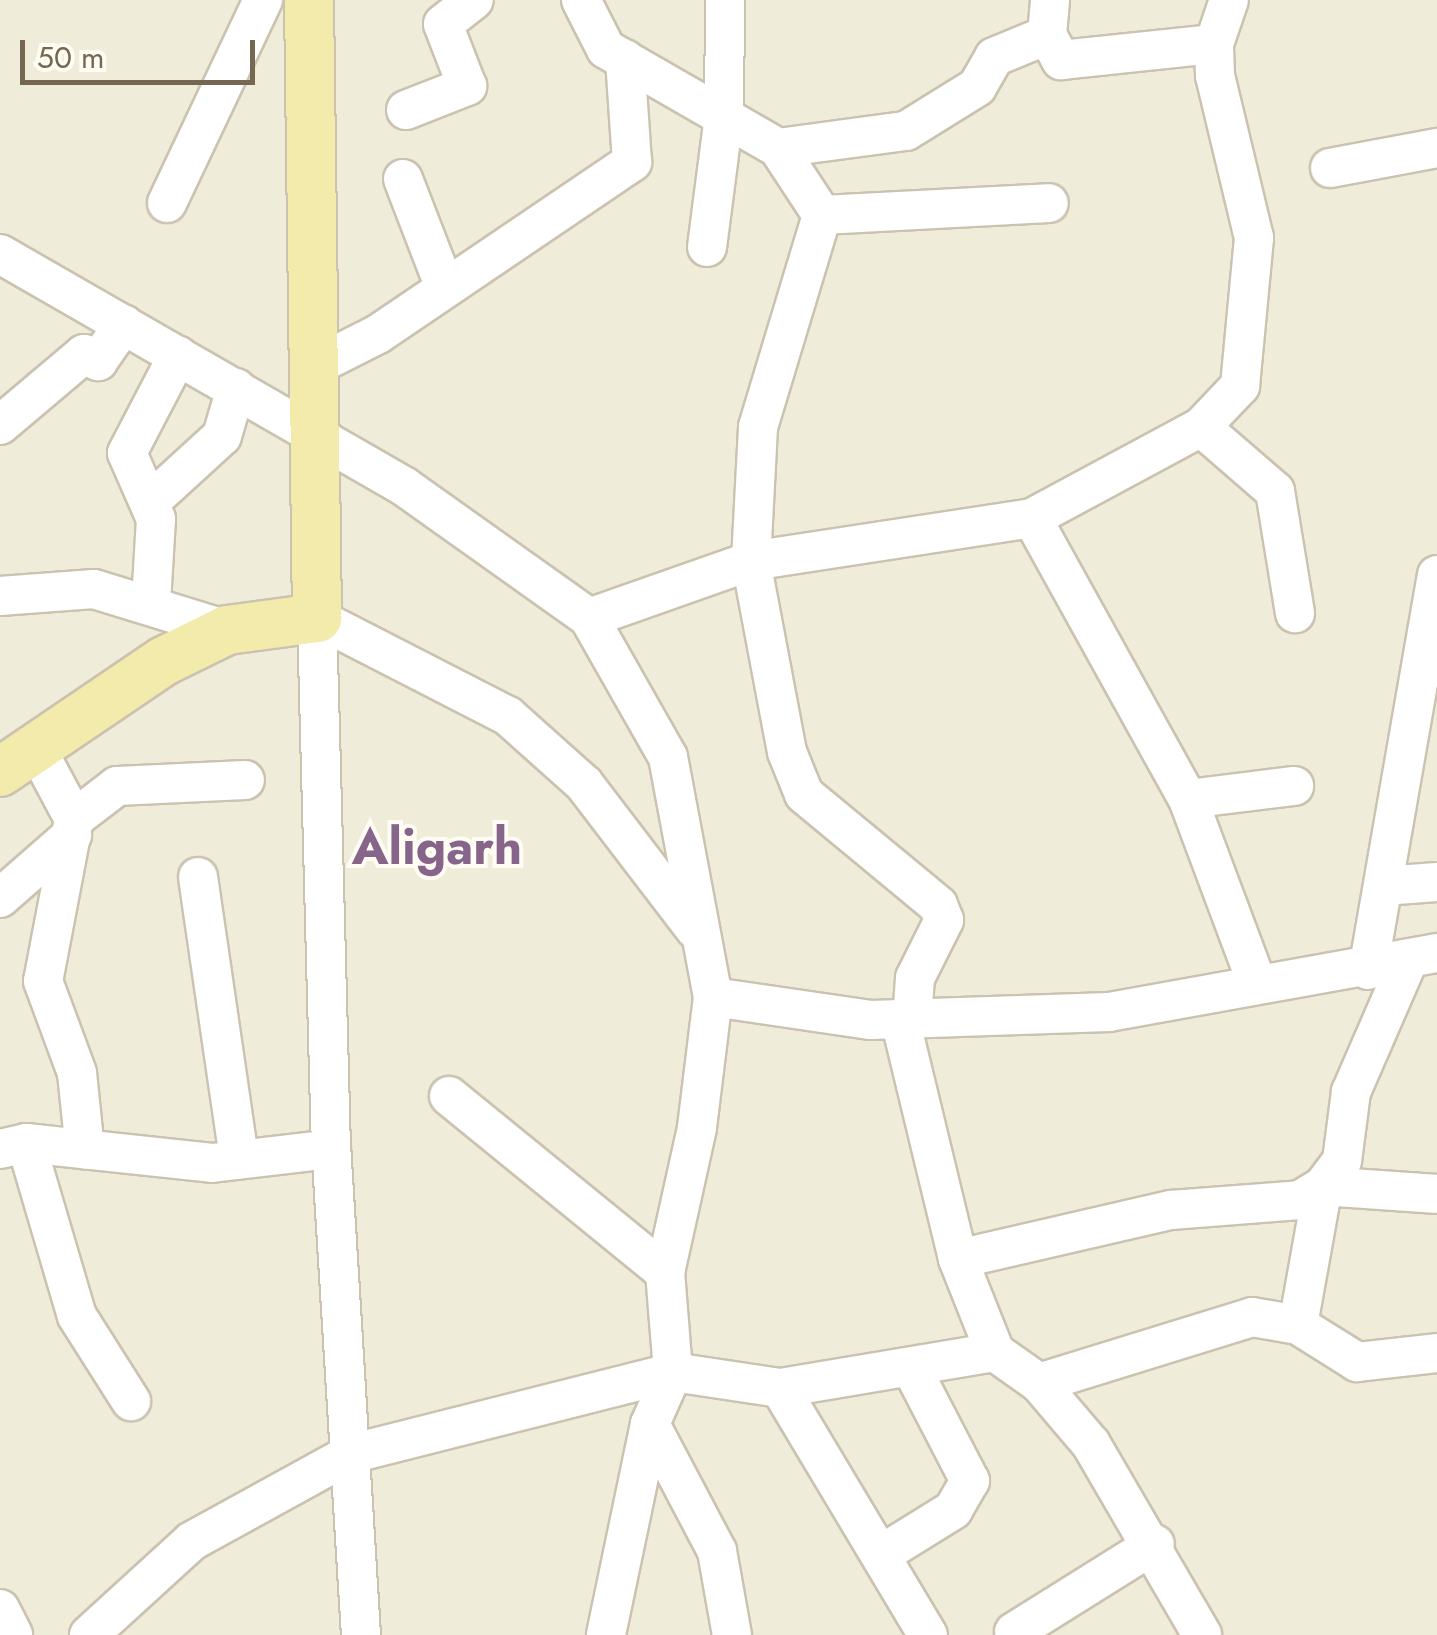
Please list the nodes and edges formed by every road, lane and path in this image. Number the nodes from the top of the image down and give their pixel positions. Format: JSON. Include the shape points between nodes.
{"nodes":[{"id":1,"x":263,"y":0,"type":"edge"},
{"id":2,"x":308,"y":0,"type":"edge"},
{"id":3,"x":474,"y":0,"type":"edge"},
{"id":4,"x":580,"y":0,"type":"edge"},
{"id":5,"x":725,"y":0,"type":"edge"},
{"id":6,"x":1227,"y":0,"type":"edge"},
{"id":7,"x":1049,"y":18,"type":"edge"},
{"id":8,"x":1214,"y":44,"type":"junction"},
{"id":9,"x":625,"y":60,"type":"junction"},
{"id":10,"x":406,"y":110,"type":"dead end"},
{"id":11,"x":724,"y":116,"type":"junction"},
{"id":12,"x":778,"y":148,"type":"junction"},
{"id":13,"x":1437,"y":148,"type":"edge"},
{"id":14,"x":1330,"y":168,"type":"dead end"},
{"id":15,"x":403,"y":179,"type":"dead end"},
{"id":16,"x":167,"y":202,"type":"dead end"},
{"id":17,"x":1049,"y":203,"type":"dead end"},
{"id":18,"x":822,"y":215,"type":"junction"},
{"id":19,"x":706,"y":247,"type":"dead end"},
{"id":20,"x":0,"y":254,"type":"edge"},
{"id":21,"x":444,"y":284,"type":"junction"},
{"id":22,"x":124,"y":324,"type":"junction"},
{"id":23,"x":178,"y":355,"type":"junction"},
{"id":24,"x":313,"y":367,"type":"junction"},
{"id":25,"x":236,"y":388,"type":"junction"},
{"id":26,"x":0,"y":425,"type":"edge"},
{"id":27,"x":1201,"y":427,"type":"junction"},
{"id":28,"x":314,"y":432,"type":"junction"},
{"id":29,"x":151,"y":501,"type":"junction"},
{"id":30,"x":1032,"y":518,"type":"junction"},
{"id":31,"x":752,"y":562,"type":"junction"},
{"id":32,"x":1437,"y":574,"type":"edge"},
{"id":33,"x":0,"y":596,"type":"edge"},
{"id":34,"x":151,"y":603,"type":"junction"},
{"id":35,"x":1295,"y":613,"type":"dead end"},
{"id":36,"x":317,"y":618,"type":"junction"},
{"id":37,"x":589,"y":618,"type":"junction"},
{"id":38,"x":227,"y":630,"type":"junction"},
{"id":39,"x":17,"y":758,"type":"edge"},
{"id":40,"x":245,"y":780,"type":"dead end"},
{"id":41,"x":1294,"y":786,"type":"dead end"},
{"id":42,"x":1188,"y":799,"type":"junction"},
{"id":43,"x":73,"y":827,"type":"junction"},
{"id":44,"x":198,"y":877,"type":"dead end"},
{"id":45,"x":1437,"y":882,"type":"edge"},
{"id":46,"x":1382,"y":886,"type":"junction"},
{"id":47,"x":0,"y":898,"type":"edge"},
{"id":48,"x":700,"y":935,"type":"junction"},
{"id":49,"x":1422,"y":957,"type":"edge"},
{"id":50,"x":1368,"y":970,"type":"junction"},
{"id":51,"x":1256,"y":982,"type":"junction"},
{"id":52,"x":713,"y":997,"type":"junction"},
{"id":53,"x":906,"y":1019,"type":"junction"},
{"id":54,"x":449,"y":1096,"type":"dead end"},
{"id":55,"x":13,"y":1146,"type":"edge"},
{"id":56,"x":331,"y":1149,"type":"junction"},
{"id":57,"x":86,"y":1150,"type":"junction"},
{"id":58,"x":239,"y":1159,"type":"junction"},
{"id":59,"x":1323,"y":1186,"type":"junction"},
{"id":60,"x":1437,"y":1194,"type":"edge"},
{"id":61,"x":958,"y":1259,"type":"junction"},
{"id":62,"x":665,"y":1272,"type":"junction"},
{"id":63,"x":1298,"y":1325,"type":"junction"},
{"id":64,"x":995,"y":1352,"type":"junction"},
{"id":65,"x":1437,"y":1353,"type":"edge"},
{"id":66,"x":913,"y":1371,"type":"junction"},
{"id":67,"x":674,"y":1372,"type":"junction"},
{"id":68,"x":1039,"y":1383,"type":"junction"},
{"id":69,"x":780,"y":1388,"type":"junction"},
{"id":70,"x":131,"y":1401,"type":"dead end"},
{"id":71,"x":650,"y":1424,"type":"junction"},
{"id":72,"x":350,"y":1454,"type":"junction"},
{"id":73,"x":1154,"y":1544,"type":"junction"},
{"id":74,"x":882,"y":1554,"type":"junction"},
{"id":75,"x":0,"y":1609,"type":"edge"},
{"id":76,"x":1014,"y":1632,"type":"dead end"},
{"id":77,"x":1193,"y":1633,"type":"edge"},
{"id":78,"x":13,"y":1635,"type":"edge"},
{"id":79,"x":88,"y":1635,"type":"edge"},
{"id":80,"x":361,"y":1635,"type":"edge"},
{"id":81,"x":606,"y":1635,"type":"edge"},
{"id":82,"x":732,"y":1635,"type":"edge"},
{"id":83,"x":928,"y":1635,"type":"edge"}],
"edges":[{"from":1,"to":16,"type":"street"},
{"from":2,"to":24,"type":"main road"},
{"from":3,"to":10,"type":"street","via":[[444,24],[467,86]]},
{"from":4,"to":9,"type":"street","via":[[606,49]]},
{"from":5,"to":11,"type":"street"},
{"from":6,"to":8,"type":"street"},
{"from":7,"to":8,"type":"street","via":[[1061,60]]},
{"from":7,"to":12,"type":"street","via":[[994,57],[976,87],[906,132]]},
{"from":8,"to":27,"type":"street","via":[[1254,238],[1240,386]]},
{"from":9,"to":11,"type":"street"},
{"from":9,"to":21,"type":"street","via":[[632,162]]},
{"from":11,"to":12,"type":"street"},
{"from":11,"to":19,"type":"street"},
{"from":12,"to":18,"type":"street"},
{"from":13,"to":14,"type":"street"},
{"from":15,"to":21,"type":"street"},
{"from":17,"to":18,"type":"street"},
{"from":18,"to":31,"type":"street","via":[[758,426]]},
{"from":20,"to":22,"type":"street"},
{"from":21,"to":24,"type":"street","via":[[378,334]]},
{"from":22,"to":23,"type":"street"},
{"from":22,"to":26,"type":"street","via":[[98,361],[84,354]]},
{"from":23,"to":25,"type":"street"},
{"from":23,"to":29,"type":"street","via":[[127,453],[133,482]]},
{"from":24,"to":28,"type":"main road"},
{"from":25,"to":28,"type":"street"},
{"from":25,"to":29,"type":"street","via":[[222,436]]},
{"from":27,"to":30,"type":"street"},
{"from":27,"to":35,"type":"street","via":[[1275,490]]},
{"from":28,"to":36,"type":"main road"},
{"from":28,"to":37,"type":"street"},
{"from":29,"to":34,"type":"street"},
{"from":30,"to":31,"type":"street"},
{"from":30,"to":42,"type":"street"},
{"from":31,"to":37,"type":"street"},
{"from":31,"to":53,"type":"street","via":[[787,752],[804,794],[938,905],[944,920],[919,964]]},
{"from":32,"to":46,"type":"street"},
{"from":33,"to":34,"type":"street","via":[[94,589]]},
{"from":34,"to":38,"type":"street"},
{"from":36,"to":38,"type":"main road"},
{"from":36,"to":48,"type":"street","via":[[508,716],[584,784]]},
{"from":36,"to":56,"type":"street"},
{"from":37,"to":48,"type":"street","via":[[668,757]]},
{"from":38,"to":39,"type":"main road"},
{"from":39,"to":43,"type":"street"},
{"from":40,"to":43,"type":"street","via":[[116,786]]},
{"from":41,"to":42,"type":"street"},
{"from":42,"to":51,"type":"street"},
{"from":43,"to":47,"type":"street"},
{"from":43,"to":57,"type":"street","via":[[43,981],[77,1074]]},
{"from":44,"to":58,"type":"street"},
{"from":45,"to":46,"type":"street"},
{"from":46,"to":50,"type":"street"},
{"from":48,"to":52,"type":"street"},
{"from":49,"to":50,"type":"street"},
{"from":49,"to":59,"type":"street","via":[[1351,1092],[1342,1161]]},
{"from":50,"to":51,"type":"street"},
{"from":51,"to":53,"type":"street","via":[[1108,1012]]},
{"from":52,"to":53,"type":"street"},
{"from":52,"to":62,"type":"street","via":[[697,1128]]},
{"from":53,"to":61,"type":"street"},
{"from":54,"to":62,"type":"street"},
{"from":55,"to":57,"type":"street"},
{"from":55,"to":70,"type":"street","via":[[77,1316]]},
{"from":56,"to":58,"type":"street"},
{"from":56,"to":72,"type":"street"},
{"from":57,"to":58,"type":"street"},
{"from":59,"to":60,"type":"street"},
{"from":59,"to":61,"type":"street","via":[[1300,1200],[1172,1210]]},
{"from":59,"to":63,"type":"street"},
{"from":61,"to":64,"type":"street"},
{"from":62,"to":67,"type":"street"},
{"from":63,"to":65,"type":"street","via":[[1357,1362]]},
{"from":63,"to":68,"type":"street","via":[[1252,1317]]},
{"from":64,"to":66,"type":"street"},
{"from":64,"to":68,"type":"street"},
{"from":66,"to":69,"type":"street"},
{"from":66,"to":74,"type":"street","via":[[970,1482],[953,1510]]},
{"from":67,"to":69,"type":"street"},
{"from":67,"to":71,"type":"street"},
{"from":67,"to":72,"type":"street"},
{"from":68,"to":73,"type":"street","via":[[1091,1444]]},
{"from":69,"to":74,"type":"street"},
{"from":71,"to":81,"type":"street"},
{"from":71,"to":82,"type":"street","via":[[717,1551]]},
{"from":72,"to":79,"type":"street","via":[[192,1542]]},
{"from":72,"to":80,"type":"street"},
{"from":73,"to":76,"type":"street"},
{"from":73,"to":77,"type":"street"},
{"from":74,"to":83,"type":"street"},
{"from":75,"to":78,"type":"street"}]}
